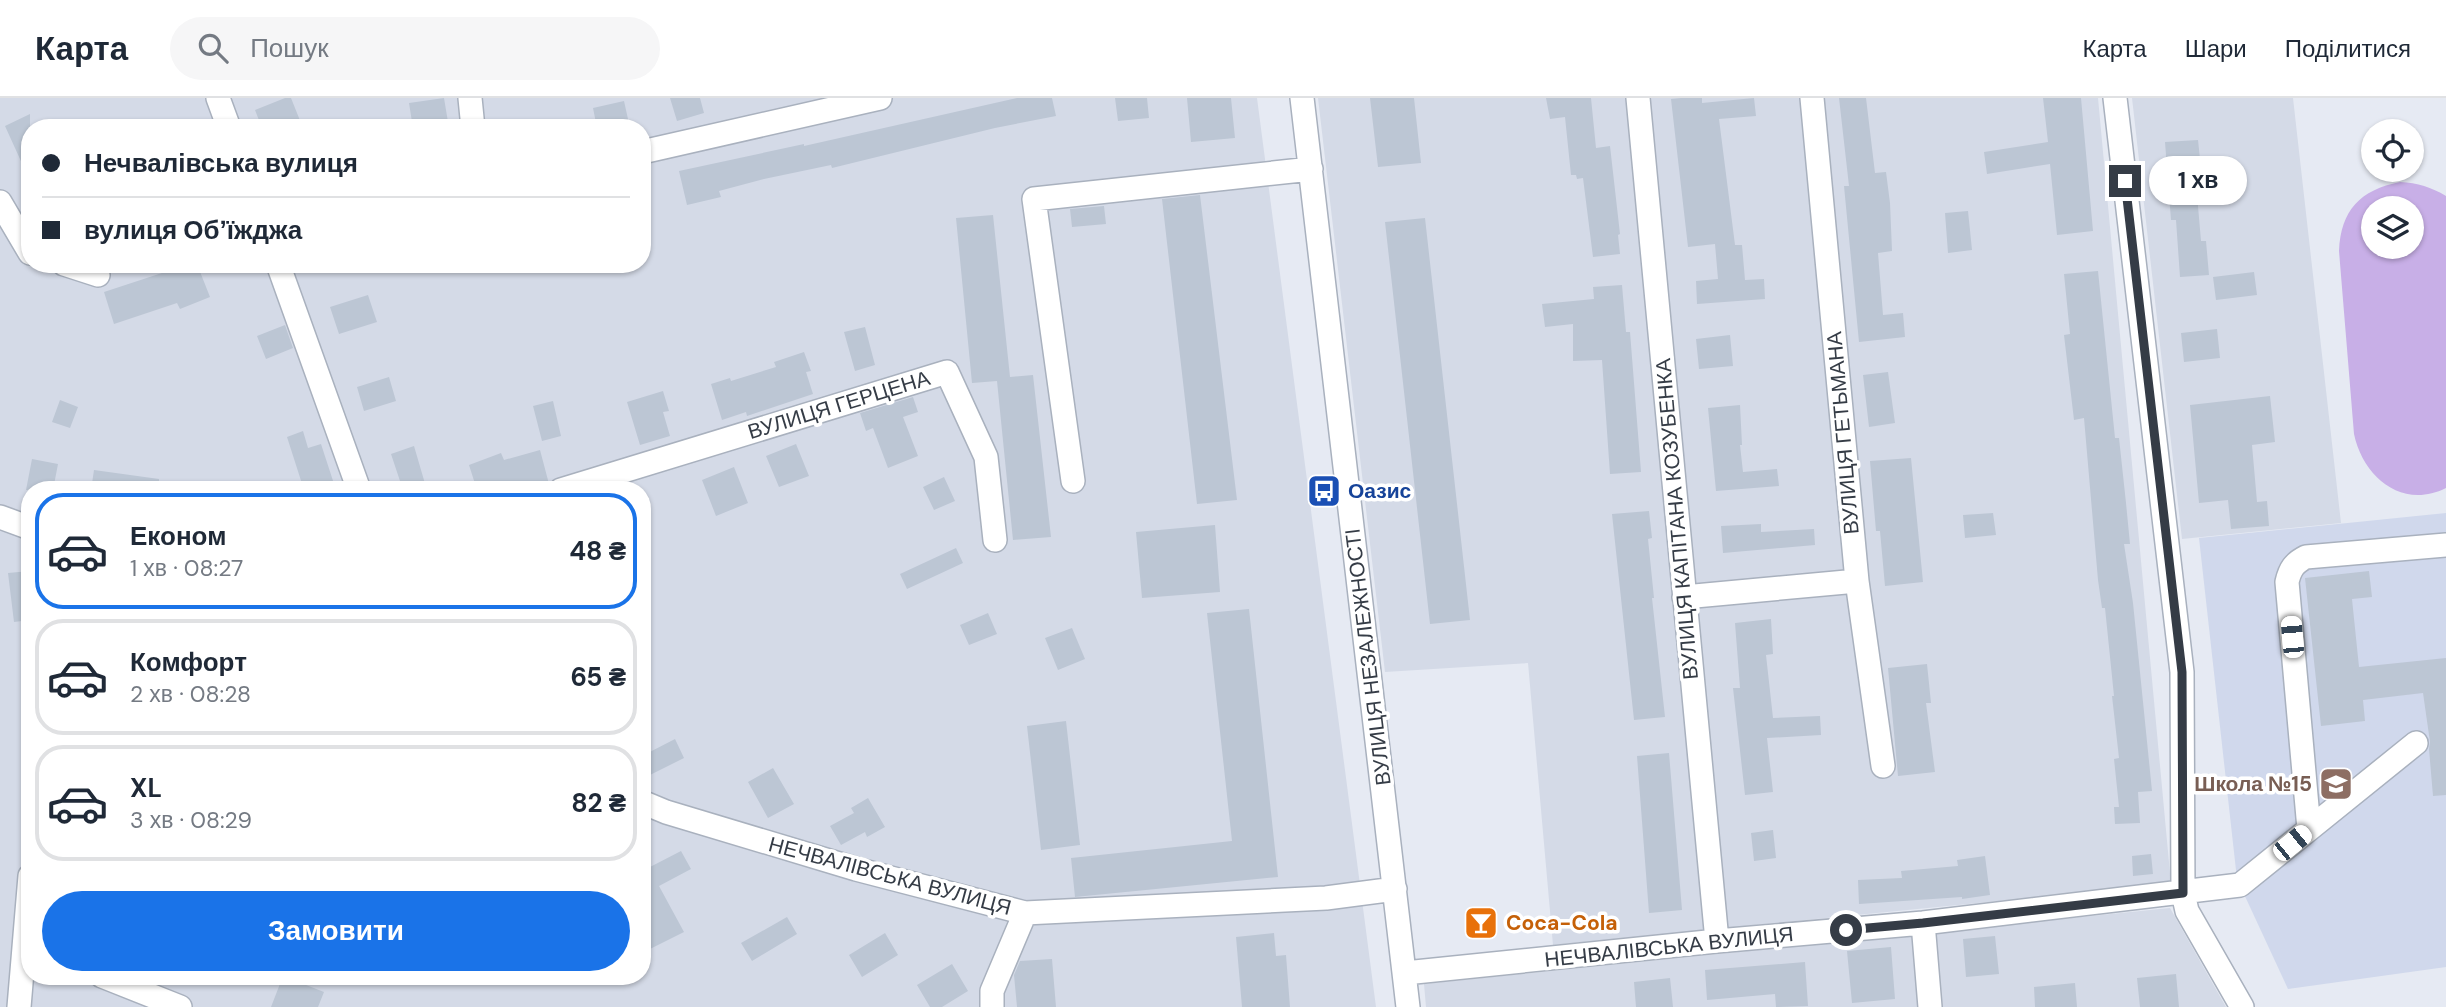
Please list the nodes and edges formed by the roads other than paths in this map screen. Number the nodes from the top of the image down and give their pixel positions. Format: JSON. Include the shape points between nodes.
{"nodes":[{"id":1,"x":218,"y":98,"type":"edge"},
{"id":2,"x":470,"y":98,"type":"edge"},
{"id":3,"x":880,"y":98,"type":"edge"},
{"id":4,"x":1302,"y":98,"type":"edge"},
{"id":5,"x":1638,"y":98,"type":"edge"},
{"id":6,"x":1812,"y":98,"type":"edge"},
{"id":7,"x":2116,"y":98,"type":"edge"},
{"id":8,"x":226,"y":119,"type":"edge"},
{"id":9,"x":472,"y":119,"type":"edge"},
{"id":10,"x":651,"y":150,"type":"edge"},
{"id":11,"x":1311,"y":169,"type":"junction"},
{"id":12,"x":0,"y":202,"type":"edge"},
{"id":13,"x":21,"y":238,"type":"edge"},
{"id":14,"x":92,"y":273,"type":"edge"},
{"id":15,"x":281,"y":273,"type":"edge"},
{"id":16,"x":98,"y":275,"type":"dead end"},
{"id":17,"x":356,"y":481,"type":"edge"},
{"id":18,"x":590,"y":481,"type":"edge"},
{"id":19,"x":1073,"y":481,"type":"dead end"},
{"id":20,"x":0,"y":517,"type":"edge"},
{"id":21,"x":21,"y":525,"type":"edge"},
{"id":22,"x":995,"y":540,"type":"dead end"},
{"id":23,"x":2446,"y":545,"type":"edge"},
{"id":24,"x":1857,"y":582,"type":"junction"},
{"id":25,"x":1684,"y":597,"type":"junction"},
{"id":26,"x":2416,"y":743,"type":"dead end"},
{"id":27,"x":1883,"y":766,"type":"dead end"},
{"id":28,"x":651,"y":806,"type":"edge"},
{"id":29,"x":2309,"y":829,"type":"junction"},
{"id":30,"x":1395,"y":889,"type":"junction"},
{"id":31,"x":2183,"y":893,"type":"junction"},
{"id":32,"x":1025,"y":913,"type":"junction"},
{"id":33,"x":1923,"y":923,"type":"junction"},
{"id":34,"x":1717,"y":941,"type":"junction"},
{"id":35,"x":1405,"y":973,"type":"junction"},
{"id":36,"x":22,"y":985,"type":"edge"},
{"id":37,"x":125,"y":985,"type":"edge"},
{"id":38,"x":19,"y":1007,"type":"edge"},
{"id":39,"x":180,"y":1007,"type":"edge"},
{"id":40,"x":992,"y":1007,"type":"edge"},
{"id":41,"x":1408,"y":1007,"type":"edge"},
{"id":42,"x":1930,"y":1007,"type":"edge"},
{"id":43,"x":2242,"y":1007,"type":"edge"}],
"edges":[{"from":1,"to":8,"type":"street"},
{"from":2,"to":9,"type":"street"},
{"from":3,"to":10,"type":"street"},
{"from":4,"to":11,"type":"street","name":"ВУЛИЦЯ НЕЗАЛЕЖНОСТІ"},
{"from":5,"to":25,"type":"street","name":"ВУЛИЦЯ КАПІТАНА КОЗУБЕНКА"},
{"from":6,"to":24,"type":"street","name":"ВУЛИЦЯ ГЕТЬМАНА"},
{"from":7,"to":31,"type":"street","via":[[2182,672]]},
{"from":11,"to":19,"type":"street","via":[[1034,199]]},
{"from":11,"to":30,"type":"street","name":"ВУЛИЦЯ НЕЗАЛЕЖНОСТІ"},
{"from":12,"to":13,"type":"street"},
{"from":14,"to":16,"type":"street"},
{"from":15,"to":17,"type":"street"},
{"from":18,"to":22,"type":"street","name":"ВУЛИЦЯ ГЕРЦЕНА","via":[[947,372],[986,457]]},
{"from":20,"to":21,"type":"street"},
{"from":23,"to":29,"type":"street","via":[[2306,557],[2289,571]]},
{"from":24,"to":25,"type":"street"},
{"from":24,"to":27,"type":"street","name":"ВУЛИЦЯ ГЕТЬМАНА"},
{"from":25,"to":34,"type":"street","name":"ВУЛИЦЯ КАПІТАНА КОЗУБЕНКА"},
{"from":26,"to":29,"type":"street","name":"НЕЧВАЛІВСЬКА ВУЛИЦЯ"},
{"from":28,"to":32,"type":"street","name":"НЕЧВАЛІВСЬКА ВУЛИЦЯ","via":[[843,865]]},
{"from":29,"to":31,"type":"street","name":"НЕЧВАЛІВСЬКА ВУЛИЦЯ","via":[[2240,885]]},
{"from":30,"to":32,"type":"street","name":"НЕЧВАЛІВСЬКА ВУЛИЦЯ","via":[[1326,898]]},
{"from":30,"to":35,"type":"street","name":"ВУЛИЦЯ НЕЗАЛЕЖНОСТІ"},
{"from":31,"to":33,"type":"street","name":"НЕЧВАЛІВСЬКА ВУЛИЦЯ"},
{"from":31,"to":43,"type":"street","via":[[2187,911]]},
{"from":32,"to":40,"type":"street","via":[[992,991]]},
{"from":33,"to":34,"type":"street","name":"НЕЧВАЛІВСЬКА ВУЛИЦЯ"},
{"from":33,"to":42,"type":"street"},
{"from":34,"to":35,"type":"street","name":"НЕЧВАЛІВСЬКА ВУЛИЦЯ"},
{"from":35,"to":41,"type":"street","name":"ВУЛИЦЯ НЕЗАЛЕЖНОСТІ"},
{"from":36,"to":38,"type":"street"},
{"from":37,"to":39,"type":"street"}]}
